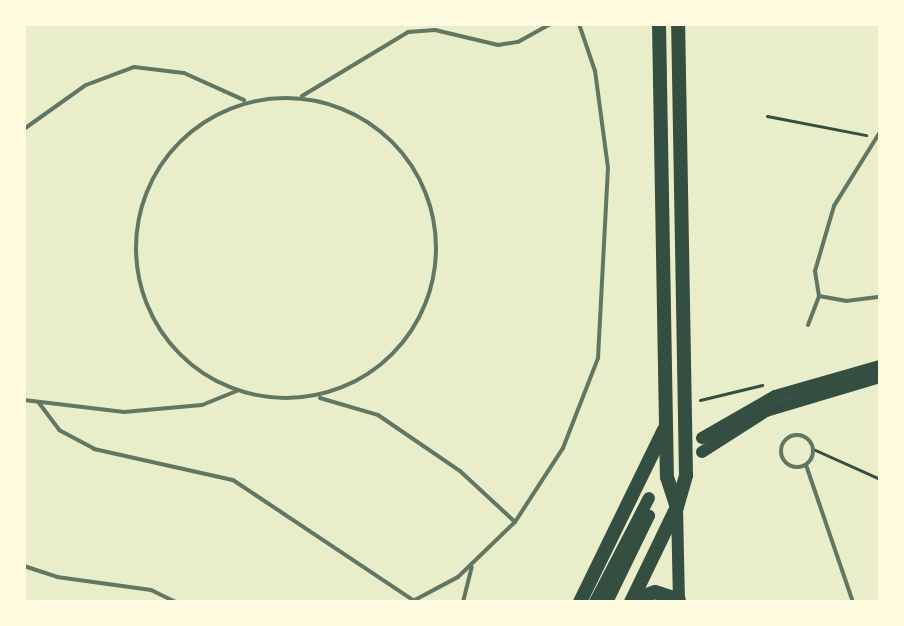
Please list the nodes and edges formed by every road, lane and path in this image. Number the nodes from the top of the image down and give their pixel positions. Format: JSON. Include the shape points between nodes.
{"nodes":[{"id":1,"x":551,"y":24,"type":"edge"},
{"id":2,"x":579,"y":24,"type":"edge"},
{"id":3,"x":659,"y":24,"type":"edge"},
{"id":4,"x":678,"y":24,"type":"edge"},
{"id":5,"x":302,"y":96,"type":"junction"},
{"id":6,"x":244,"y":100,"type":"junction"},
{"id":7,"x":767,"y":116,"type":"dead end"},
{"id":8,"x":24,"y":129,"type":"edge"},
{"id":9,"x":880,"y":132,"type":"edge"},
{"id":10,"x":868,"y":135,"type":"dead end"},
{"id":11,"x":819,"y":296,"type":"junction"},
{"id":12,"x":880,"y":297,"type":"edge"},
{"id":13,"x":808,"y":325,"type":"dead end"},
{"id":14,"x":880,"y":366,"type":"edge"},
{"id":15,"x":880,"y":377,"type":"edge"},
{"id":16,"x":774,"y":382,"type":"dead end"},
{"id":17,"x":239,"y":390,"type":"junction"},
{"id":18,"x":318,"y":397,"type":"junction"},
{"id":19,"x":24,"y":400,"type":"edge"},
{"id":20,"x":698,"y":401,"type":"dead end"},
{"id":21,"x":39,"y":403,"type":"junction"},
{"id":22,"x":666,"y":426,"type":"junction"},
{"id":23,"x":813,"y":449,"type":"junction"},
{"id":24,"x":806,"y":465,"type":"junction"},
{"id":25,"x":880,"y":479,"type":"edge"},
{"id":26,"x":649,"y":498,"type":"dead end"},
{"id":27,"x":677,"y":507,"type":"junction"},
{"id":28,"x":649,"y":516,"type":"dead end"},
{"id":29,"x":515,"y":522,"type":"junction"},
{"id":30,"x":472,"y":564,"type":"junction"},
{"id":31,"x":24,"y":566,"type":"edge"},
{"id":32,"x":412,"y":601,"type":"edge"},
{"id":33,"x":632,"y":601,"type":"edge"},
{"id":34,"x":679,"y":601,"type":"edge"},
{"id":35,"x":176,"y":602,"type":"edge"},
{"id":36,"x":463,"y":602,"type":"edge"},
{"id":37,"x":580,"y":602,"type":"edge"},
{"id":38,"x":595,"y":602,"type":"edge"},
{"id":39,"x":607,"y":602,"type":"edge"},
{"id":40,"x":853,"y":602,"type":"edge"}],
"edges":[{"from":1,"to":5,"type":"lane","via":[[518,42],[498,45],[435,30],[408,32]]},
{"from":2,"to":29,"type":"lane","via":[[595,71],[608,168],[598,358],[563,448]]},
{"from":3,"to":22,"type":"main road"},
{"from":4,"to":27,"type":"main road","via":[[686,475]]},
{"from":5,"to":6,"type":"lane"},
{"from":5,"to":18,"type":"lane","via":[[371,124],[400,150],[421,183],[433,219],[436,258],[428,296],[403,342],[354,384]]},
{"from":6,"to":8,"type":"lane","via":[[184,73],[134,67],[86,85],[47,118]]},
{"from":6,"to":17,"type":"lane","via":[[190,132],[151,174],[136,255],[147,304],[174,344],[216,379]]},
{"from":7,"to":10,"type":"path"},
{"from":9,"to":11,"type":"lane","via":[[828,219],[816,263]]},
{"from":11,"to":12,"type":"lane","via":[[846,301]]},
{"from":11,"to":13,"type":"lane"},
{"from":14,"to":15,"type":"main road","via":[[761,402],[702,445],[766,411]]},
{"from":16,"to":20,"type":"path"},
{"from":17,"to":18,"type":"lane","via":[[276,401]]},
{"from":17,"to":21,"type":"lane","via":[[202,405],[153,411],[100,412]]},
{"from":18,"to":29,"type":"lane","via":[[378,415],[460,471]]},
{"from":19,"to":21,"type":"lane"},
{"from":21,"to":32,"type":"lane","via":[[59,430],[94,449],[233,480]]},
{"from":22,"to":27,"type":"main road","via":[[667,477]]},
{"from":22,"to":37,"type":"main road"},
{"from":23,"to":24,"type":"lane"},
{"from":23,"to":24,"type":"lane","via":[[798,434],[783,441],[785,462]]},
{"from":23,"to":25,"type":"path"},
{"from":24,"to":40,"type":"lane"},
{"from":26,"to":38,"type":"main road"},
{"from":27,"to":33,"type":"main road"},
{"from":27,"to":34,"type":"main road"},
{"from":28,"to":39,"type":"main road"},
{"from":29,"to":30,"type":"lane"},
{"from":30,"to":32,"type":"lane"},
{"from":30,"to":36,"type":"lane"},
{"from":31,"to":35,"type":"lane","via":[[57,577],[151,590]]},
{"from":33,"to":34,"type":"main road","via":[[655,592]]}]}
